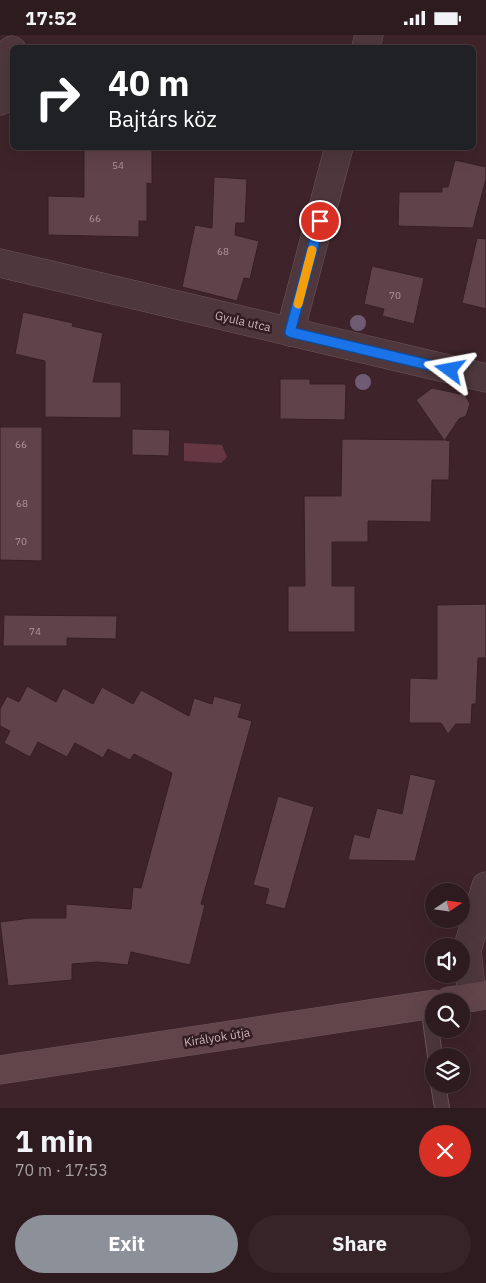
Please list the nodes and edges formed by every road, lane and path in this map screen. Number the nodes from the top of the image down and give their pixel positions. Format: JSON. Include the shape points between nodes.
{"nodes":[{"id":1,"x":10,"y":61,"type":"edge"},
{"id":2,"x":0,"y":101,"type":"edge"},
{"id":3,"x":338,"y":150,"type":"edge"},
{"id":4,"x":0,"y":263,"type":"edge"},
{"id":5,"x":290,"y":332,"type":"junction"},
{"id":6,"x":486,"y":378,"type":"edge"},
{"id":7,"x":484,"y":900,"type":"edge"},
{"id":8,"x":456,"y":993,"type":"edge"},
{"id":9,"x":425,"y":1005,"type":"edge"},
{"id":10,"x":0,"y":1070,"type":"edge"},
{"id":11,"x":440,"y":1093,"type":"edge"},
{"id":12,"x":442,"y":1108,"type":"edge"}],
"edges":[{"from":1,"to":2,"type":"street"},
{"from":3,"to":5,"type":"street"},
{"from":4,"to":5,"type":"street","name":"Gyula utca"},
{"from":5,"to":6,"type":"street","name":"Gyula utca"},
{"from":7,"to":8,"type":"street"},
{"from":9,"to":10,"type":"street","name":"Királyok útja"},
{"from":11,"to":12,"type":"lane"}]}
